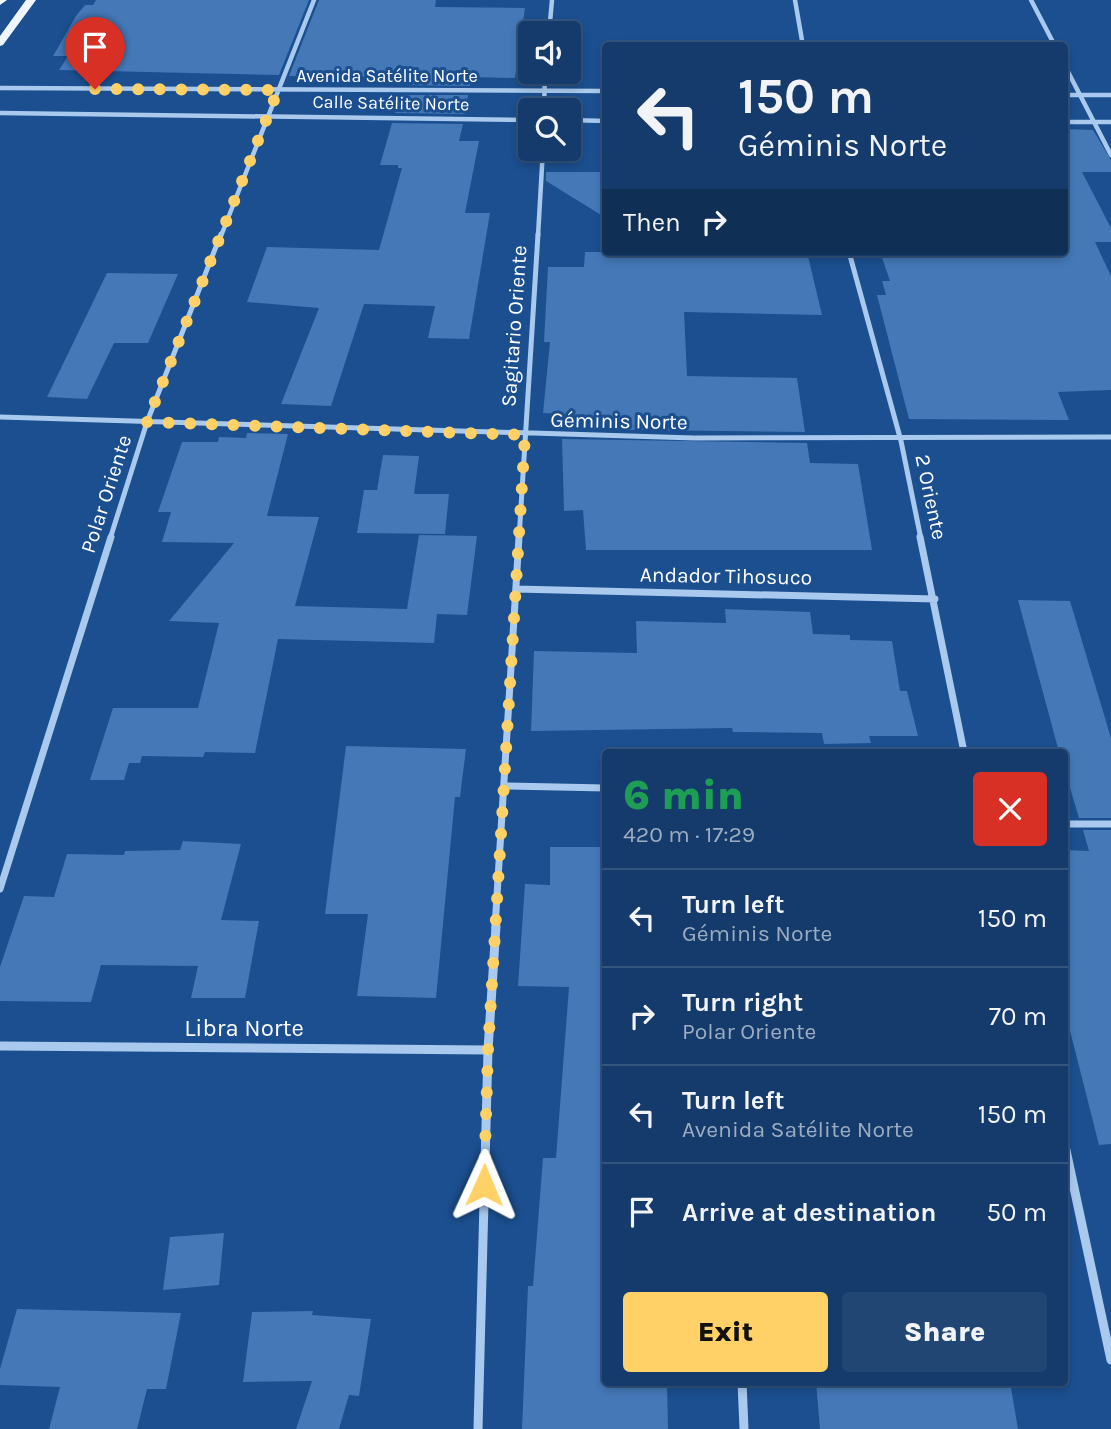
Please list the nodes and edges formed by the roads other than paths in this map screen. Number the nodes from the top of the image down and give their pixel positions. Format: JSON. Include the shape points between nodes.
{"nodes":[{"id":1,"x":32,"y":0,"type":"edge"},
{"id":2,"x":314,"y":0,"type":"edge"},
{"id":3,"x":552,"y":0,"type":"edge"},
{"id":4,"x":795,"y":0,"type":"edge"},
{"id":5,"x":1031,"y":0,"type":"edge"},
{"id":6,"x":550,"y":21,"type":"edge"},
{"id":7,"x":802,"y":42,"type":"edge"},
{"id":8,"x":1053,"y":42,"type":"edge"},
{"id":9,"x":0,"y":43,"type":"edge"},
{"id":10,"x":1068,"y":72,"type":"edge"},
{"id":11,"x":544,"y":84,"type":"edge"},
{"id":12,"x":0,"y":88,"type":"edge"},
{"id":13,"x":278,"y":90,"type":"junction"},
{"id":14,"x":543,"y":90,"type":"junction"},
{"id":15,"x":602,"y":91,"type":"edge"},
{"id":16,"x":1068,"y":94,"type":"edge"},
{"id":17,"x":1080,"y":95,"type":"junction"},
{"id":18,"x":1111,"y":95,"type":"edge"},
{"id":19,"x":543,"y":98,"type":"edge"},
{"id":20,"x":0,"y":113,"type":"edge"},
{"id":21,"x":269,"y":115,"type":"junction"},
{"id":22,"x":518,"y":120,"type":"edge"},
{"id":23,"x":581,"y":120,"type":"edge"},
{"id":24,"x":602,"y":121,"type":"edge"},
{"id":25,"x":1068,"y":122,"type":"edge"},
{"id":26,"x":1092,"y":122,"type":"junction"},
{"id":27,"x":1111,"y":122,"type":"edge"},
{"id":28,"x":1111,"y":156,"type":"edge"},
{"id":29,"x":542,"y":161,"type":"edge"},
{"id":30,"x":850,"y":256,"type":"edge"},
{"id":31,"x":0,"y":416,"type":"edge"},
{"id":32,"x":147,"y":422,"type":"junction"},
{"id":33,"x":525,"y":435,"type":"junction"},
{"id":34,"x":1111,"y":437,"type":"edge"},
{"id":35,"x":901,"y":442,"type":"junction"},
{"id":36,"x":516,"y":589,"type":"junction"},
{"id":37,"x":934,"y":599,"type":"junction"},
{"id":38,"x":963,"y":749,"type":"edge"},
{"id":39,"x":504,"y":786,"type":"junction"},
{"id":40,"x":602,"y":788,"type":"edge"},
{"id":41,"x":1068,"y":824,"type":"edge"},
{"id":42,"x":1111,"y":824,"type":"edge"},
{"id":43,"x":0,"y":889,"type":"edge"},
{"id":44,"x":0,"y":1045,"type":"edge"},
{"id":45,"x":488,"y":1050,"type":"junction"},
{"id":46,"x":1068,"y":1160,"type":"edge"},
{"id":47,"x":1111,"y":1360,"type":"edge"},
{"id":48,"x":742,"y":1386,"type":"edge"},
{"id":49,"x":478,"y":1429,"type":"edge"},
{"id":50,"x":744,"y":1429,"type":"edge"}],
"edges":[{"from":1,"to":9,"type":"main road"},
{"from":2,"to":13,"type":"street","name":"Polar Oriente"},
{"from":3,"to":6,"type":"street"},
{"from":4,"to":7,"type":"street"},
{"from":5,"to":8,"type":"street"},
{"from":10,"to":17,"type":"street"},
{"from":11,"to":14,"type":"street"},
{"from":12,"to":13,"type":"street","name":"Avenida Satélite Norte"},
{"from":13,"to":14,"type":"street","name":"Avenida Satélite Norte"},
{"from":13,"to":21,"type":"street","name":"Polar Oriente"},
{"from":14,"to":15,"type":"street","name":"Avenida Satélite Norte"},
{"from":14,"to":19,"type":"street"},
{"from":16,"to":17,"type":"street"},
{"from":17,"to":18,"type":"street"},
{"from":17,"to":26,"type":"street"},
{"from":20,"to":21,"type":"street","name":"Calle Satélite Norte"},
{"from":21,"to":22,"type":"street","name":"Calle Satélite Norte"},
{"from":21,"to":32,"type":"street","name":"Polar Oriente"},
{"from":23,"to":24,"type":"street"},
{"from":25,"to":26,"type":"street"},
{"from":26,"to":27,"type":"street"},
{"from":26,"to":28,"type":"street"},
{"from":29,"to":33,"type":"street","name":"Sagitario Oriente"},
{"from":30,"to":35,"type":"street","name":"2 Oriente"},
{"from":31,"to":32,"type":"street","name":"Géminis Norte"},
{"from":32,"to":33,"type":"street","name":"Géminis Norte"},
{"from":32,"to":43,"type":"street","name":"Polar Oriente"},
{"from":33,"to":35,"type":"street","name":"Géminis Norte"},
{"from":33,"to":36,"type":"street","name":"Sagitario Oriente"},
{"from":34,"to":35,"type":"street","name":"Géminis Norte"},
{"from":35,"to":37,"type":"street","name":"2 Oriente"},
{"from":36,"to":37,"type":"street","name":"Andador Tihosuco"},
{"from":36,"to":39,"type":"street","name":"Sagitario Oriente"},
{"from":37,"to":38,"type":"street","name":"2 Oriente"},
{"from":39,"to":40,"type":"street"},
{"from":39,"to":45,"type":"street","name":"Sagitario Oriente"},
{"from":41,"to":42,"type":"street"},
{"from":44,"to":45,"type":"street","name":"Libra Norte"},
{"from":45,"to":49,"type":"street","name":"Sagitario Oriente"},
{"from":46,"to":47,"type":"street"},
{"from":48,"to":50,"type":"street"}]}
